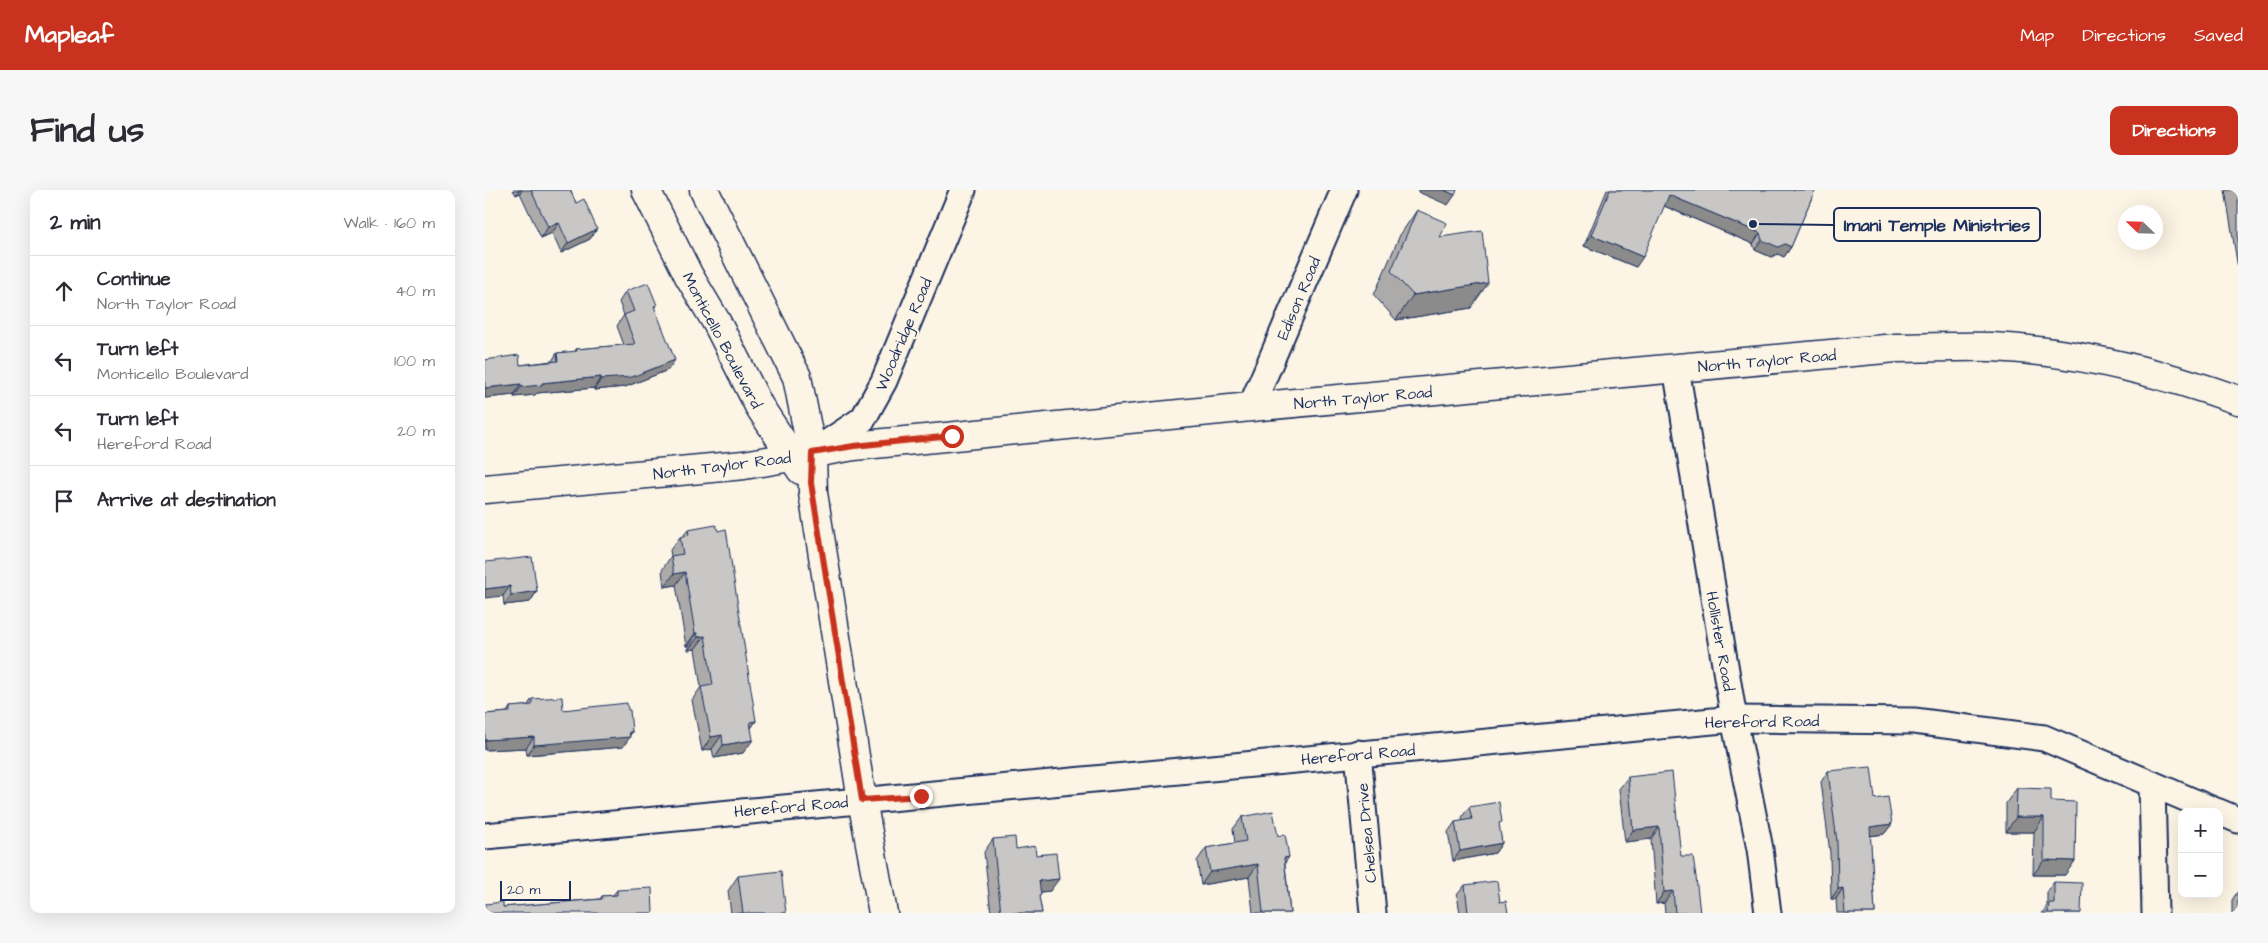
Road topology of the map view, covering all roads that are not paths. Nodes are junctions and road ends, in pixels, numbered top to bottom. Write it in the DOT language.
graph roads {
  1 [pos="646,190"];
  2 [pos="704,190"];
  3 [pos="963,190"];
  4 [pos="1344,190"];
  5 [pos="1675,368"];
  6 [pos="2238,400"];
  7 [pos="1251,406"];
  8 [pos="801,455"];
  9 [pos="485,489"];
  10 [pos="1734,719"];
  11 [pos="1358,754"];
  12 [pos="2152,784"];
  13 [pos="862,800"];
  14 [pos="2209,808"];
  15 [pos="2223,814"];
  16 [pos="2238,820"];
  17 [pos="485,836"];
  18 [pos="883,913"];
  19 [pos="1373,913"];
  20 [pos="1768,913"];
  21 [pos="2155,913"];
  1 -- 8 [label="street, Monticello Boulevard"];
  2 -- 8 [label="street"];
  3 -- 8 [label="street, Woodridge Road"];
  4 -- 7 [label="street, Edison Road"];
  5 -- 6 [label="street, North Taylor Road"];
  5 -- 7 [label="street, North Taylor Road"];
  5 -- 10 [label="street, Hollister Road"];
  7 -- 8 [label="street, North Taylor Road"];
  8 -- 9 [label="street, North Taylor Road"];
  8 -- 13 [label="street"];
  10 -- 11 [label="street, Hereford Road"];
  10 -- 12 [label="street, Hereford Road"];
  10 -- 20 [label="street, Hollister Road"];
  11 -- 13 [label="street, Hereford Road"];
  11 -- 19 [label="street, Chelsea Drive"];
  12 -- 14 [label="street, Hereford Road"];
  12 -- 21 [label="street"];
  13 -- 17 [label="street, Hereford Road"];
  13 -- 18 [label="street"];
  15 -- 16 [label="street, Hereford Road"];
}
